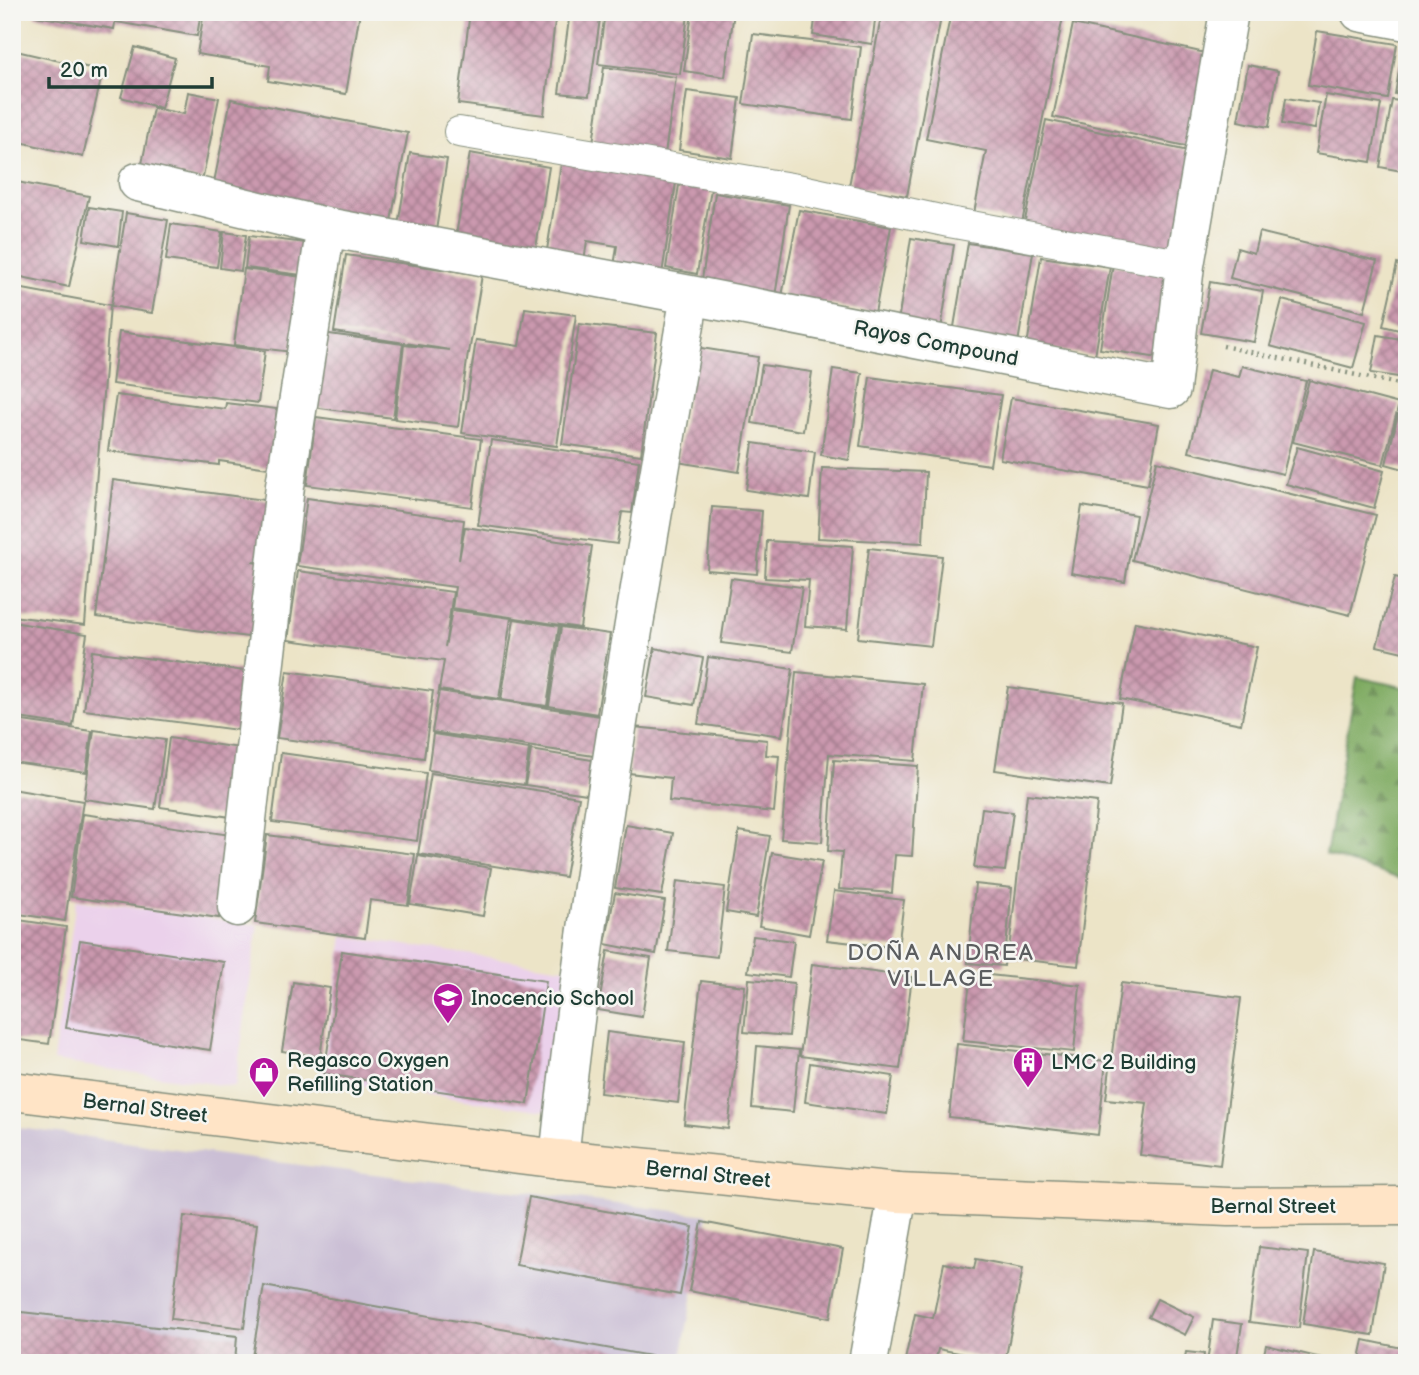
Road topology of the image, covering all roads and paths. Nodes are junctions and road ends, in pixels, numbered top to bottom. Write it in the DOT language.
graph roads {
  1 [pos="1229,12"];
  2 [pos="1360,12"];
  3 [pos="1407,21"];
  4 [pos="459,132"];
  5 [pos="138,182"];
  6 [pos="326,227"];
  7 [pos="1185,265"];
  8 [pos="690,295"];
  9 [pos="1222,346"];
  10 [pos="1407,386"];
  11 [pos="237,907"];
  12 [pos="12,1091"];
  13 [pos="559,1159"];
  14 [pos="898,1193"];
  15 [pos="1407,1206"];
  16 [pos="868,1363"];
  1 -- 7 [label="street, Rayos Compound"];
  2 -- 3 [label="street"];
  4 -- 7 [label="lane"];
  5 -- 6 [label="street, Rayos Compound"];
  6 -- 8 [label="street, Rayos Compound"];
  6 -- 11 [label="street"];
  7 -- 8 [label="street, Rayos Compound"];
  8 -- 13 [label="street"];
  9 -- 10 [label="path"];
  12 -- 13 [label="street, Bernal Street"];
  13 -- 14 [label="street, Bernal Street"];
  14 -- 15 [label="street, Bernal Street"];
  14 -- 16 [label="street"];
}
